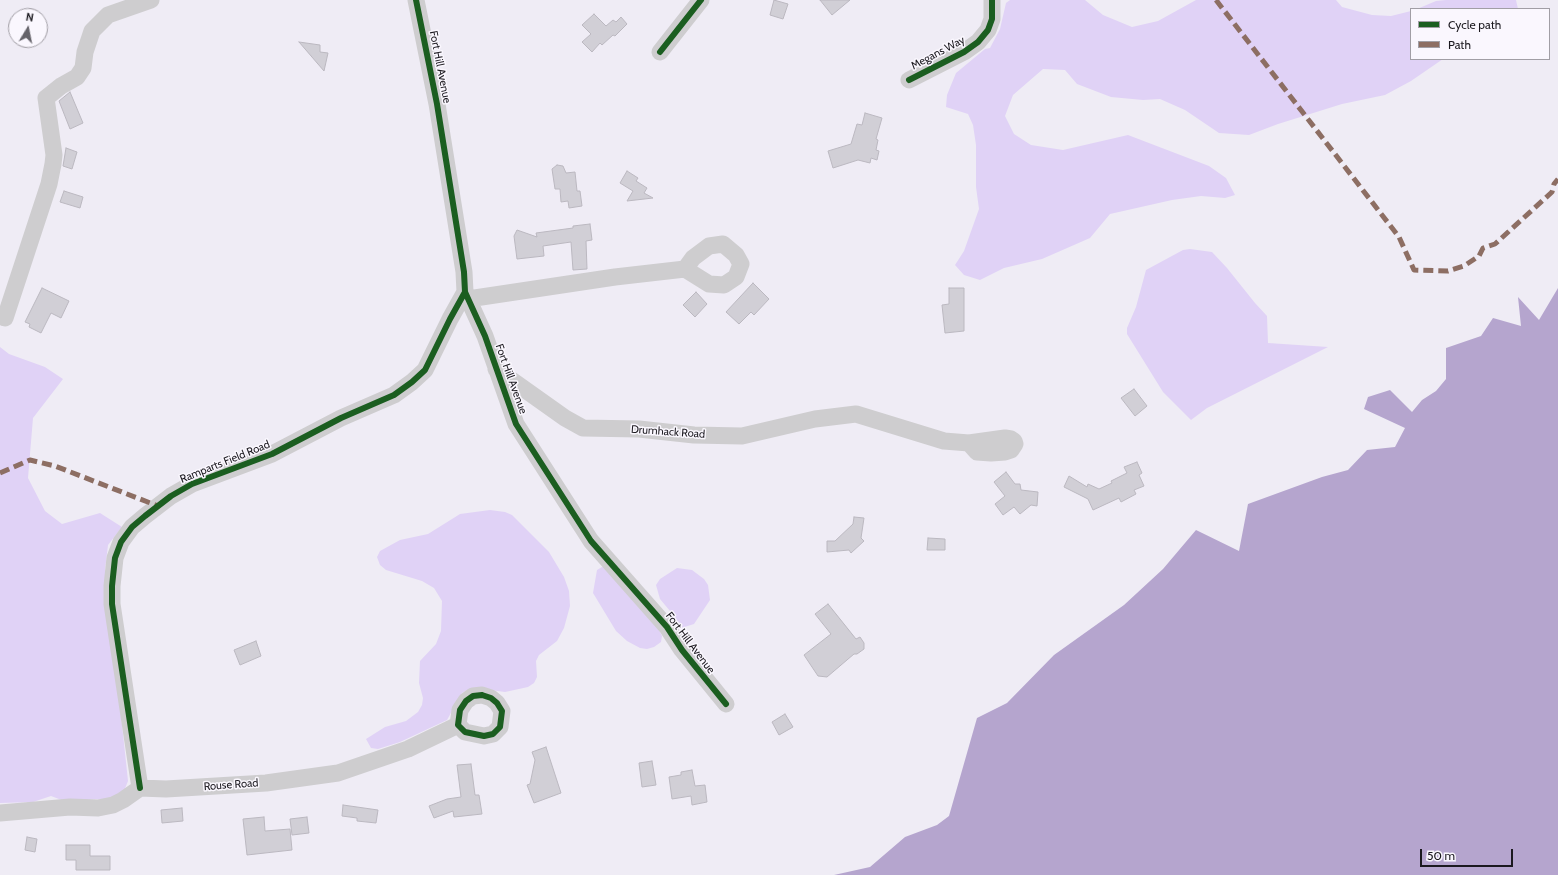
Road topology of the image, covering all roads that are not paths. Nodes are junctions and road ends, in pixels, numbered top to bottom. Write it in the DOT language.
graph roads {
  1 [pos="151,0"];
  2 [pos="416,0"];
  3 [pos="701,0"];
  4 [pos="992,0"];
  5 [pos="660,52"];
  6 [pos="908,80"];
  7 [pos="685,269"];
  8 [pos="467,295"];
  9 [pos="5,318"];
  10 [pos="496,369"];
  11 [pos="969,443"];
  12 [pos="726,704"];
  13 [pos="458,725"];
  14 [pos="140,788"];
  15 [pos="0,813"];
  1 -- 9 [label="street"];
  2 -- 8 [label="street, Fort Hill Avenue"];
  3 -- 5 [label="street"];
  4 -- 6 [label="street, Megans Way"];
  7 -- 8 [label="street"];
  8 -- 10 [label="street, Fort Hill Avenue"];
  8 -- 14 [label="street, Ramparts Field Road"];
  10 -- 11 [label="street, Drumhack Road"];
  10 -- 12 [label="street, Fort Hill Avenue"];
  13 -- 14 [label="street, Rouse Road"];
  14 -- 15 [label="street"];
}
